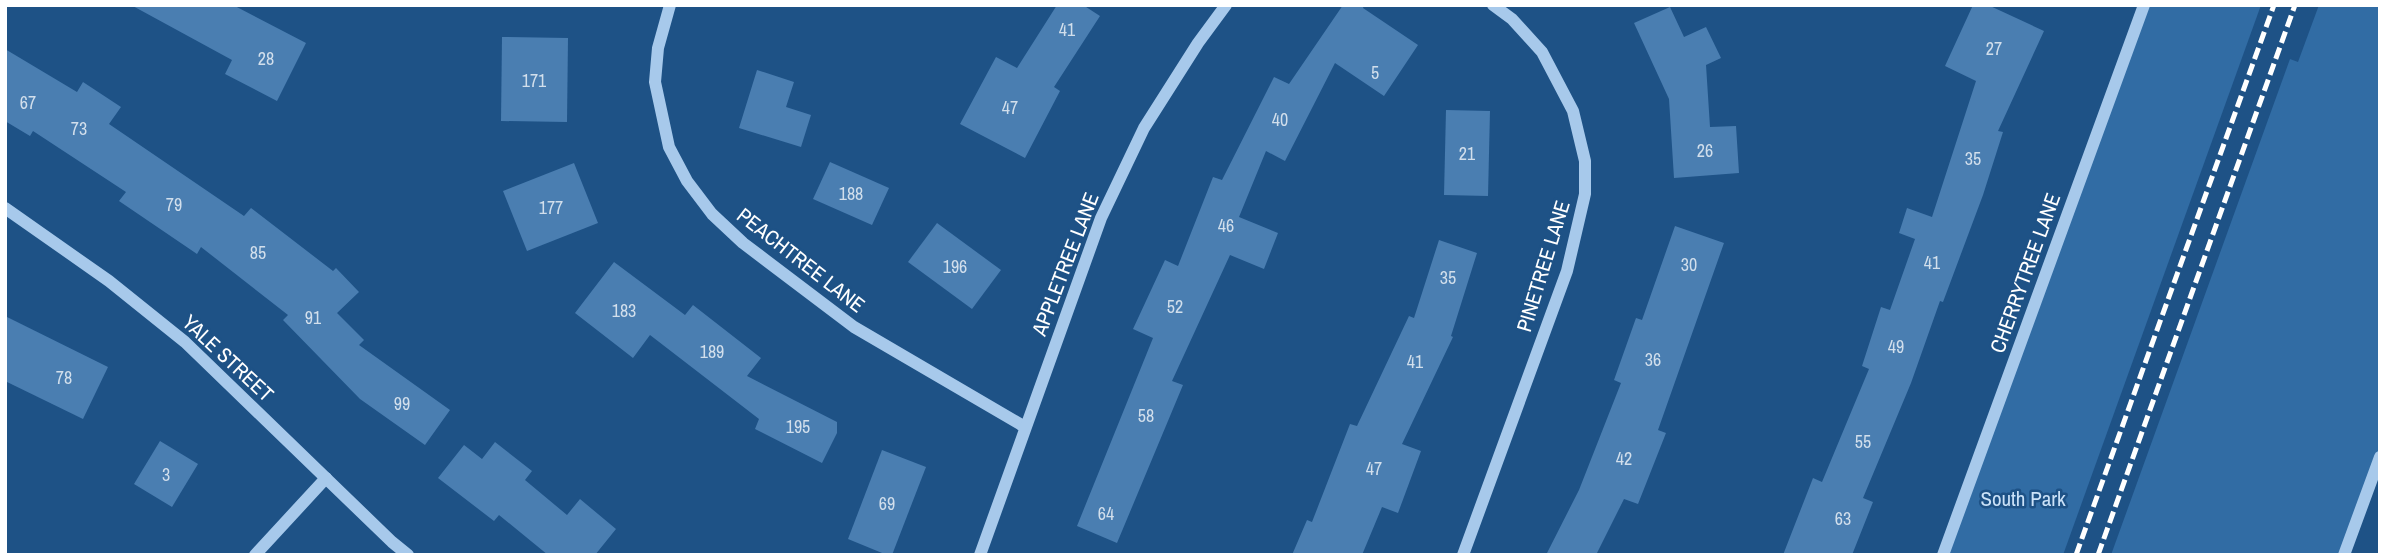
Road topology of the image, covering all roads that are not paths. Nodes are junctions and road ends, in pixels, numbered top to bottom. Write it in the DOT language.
graph roads {
  1 [pos="670,5"];
  2 [pos="1226,5"];
  3 [pos="1493,5"];
  4 [pos="2144,5"];
  5 [pos="5,208"];
  6 [pos="1026,427"];
  7 [pos="2380,457"];
  8 [pos="326,478"];
  9 [pos="255,555"];
  10 [pos="408,555"];
  11 [pos="980,555"];
  12 [pos="1463,555"];
  13 [pos="1943,555"];
  14 [pos="2344,555"];
  1 -- 6 [label="street, PEACHTREE LANE"];
  2 -- 6 [label="street, APPLETREE LANE"];
  3 -- 12 [label="street, PINETREE LANE"];
  4 -- 13 [label="street, CHERRYTREE LANE"];
  5 -- 8 [label="street, YALE STREET"];
  6 -- 11 [label="street, APPLETREE LANE"];
  7 -- 14 [label="street"];
  8 -- 9 [label="street"];
  8 -- 10 [label="street, YALE STREET"];
}
